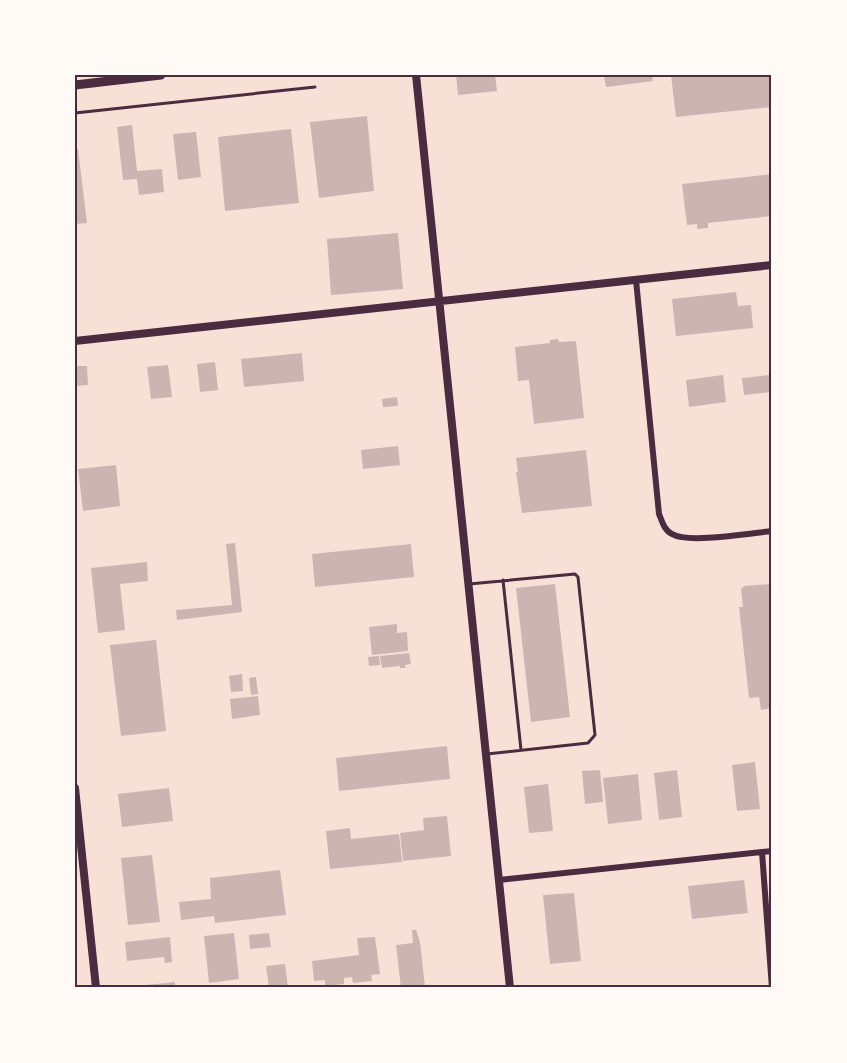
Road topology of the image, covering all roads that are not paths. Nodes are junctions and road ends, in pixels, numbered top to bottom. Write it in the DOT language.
graph roads {
  1 [pos="161,75"];
  2 [pos="416,75"];
  3 [pos="75,85"];
  4 [pos="315,87"];
  5 [pos="75,113"];
  6 [pos="772,265"];
  7 [pos="636,280"];
  8 [pos="441,300"];
  9 [pos="75,341"];
  10 [pos="772,531"];
  11 [pos="503,580"];
  12 [pos="469,584"];
  13 [pos="521,750"];
  14 [pos="486,754"];
  15 [pos="75,788"];
  16 [pos="772,851"];
  17 [pos="762,852"];
  18 [pos="499,880"];
  19 [pos="96,988"];
  20 [pos="510,988"];
  21 [pos="772,988"];
  1 -- 3 [label="main road"];
  2 -- 8 [label="street"];
  4 -- 5 [label="lane"];
  6 -- 7 [label="street"];
  7 -- 8 [label="street"];
  7 -- 10 [label="street"];
  8 -- 9 [label="street"];
  8 -- 12 [label="street"];
  11 -- 12 [label="lane"];
  11 -- 13 [label="lane"];
  11 -- 13 [label="lane"];
  12 -- 14 [label="street"];
  13 -- 14 [label="lane"];
  14 -- 18 [label="street"];
  15 -- 19 [label="street"];
  16 -- 17 [label="street"];
  17 -- 18 [label="street"];
  17 -- 21 [label="street"];
  18 -- 20 [label="street"];
}
